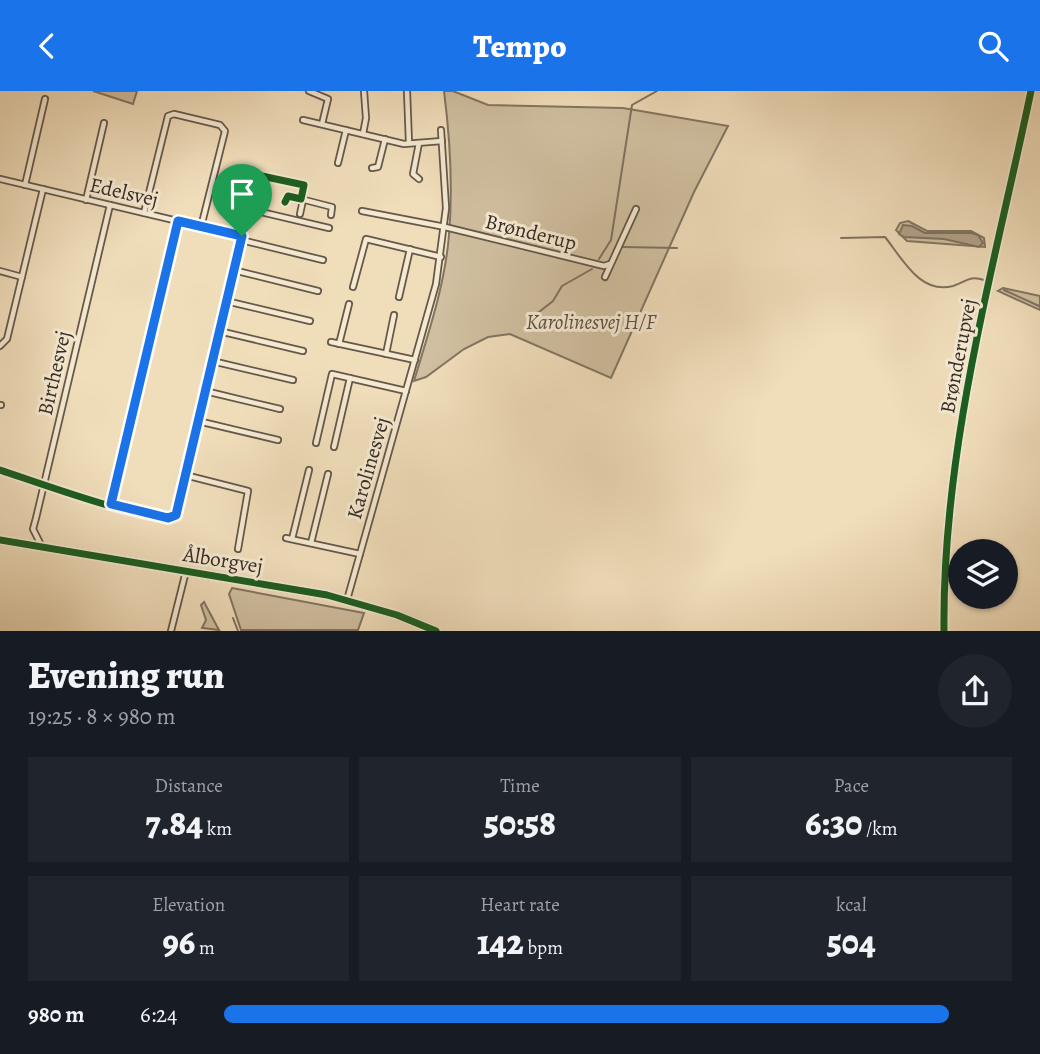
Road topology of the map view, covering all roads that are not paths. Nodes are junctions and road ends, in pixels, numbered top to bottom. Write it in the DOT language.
graph roads {
  1 [pos="309,91"];
  2 [pos="364,91"];
  3 [pos="407,91"];
  4 [pos="1031,91"];
  5 [pos="45,99"];
  6 [pos="303,120"];
  7 [pos="104,124"];
  8 [pos="322,124"];
  9 [pos="346,130"];
  10 [pos="442,130"];
  11 [pos="363,134"];
  12 [pos="385,139"];
  13 [pos="442,141"];
  14 [pos="409,143"];
  15 [pos="419,143"];
  16 [pos="338,163"];
  17 [pos="372,167"];
  18 [pos="0,179"];
  19 [pos="419,179"];
  20 [pos="24,185"];
  21 [pos="43,190"];
  22 [pos="86,199"];
  23 [pos="302,199"];
  24 [pos="285,202"];
  25 [pos="110,205"];
  26 [pos="248,209"];
  27 [pos="636,209"];
  28 [pos="362,211"];
  29 [pos="144,213"];
  30 [pos="300,214"];
  31 [pos="331,215"];
  32 [pos="178,221"];
  33 [pos="201,227"];
  34 [pos="444,227"];
  35 [pos="329,228"];
  36 [pos="241,238"];
  37 [pos="410,249"];
  38 [pos="441,257"];
  39 [pos="323,260"];
  40 [pos="610,264"];
  41 [pos="233,270"];
  42 [pos="0,271"];
  43 [pos="22,277"];
  44 [pos="605,277"];
  45 [pos="353,287"];
  46 [pos="318,291"];
  47 [pos="399,297"];
  48 [pos="226,301"];
  49 [pos="349,304"];
  50 [pos="394,315"];
  51 [pos="310,321"];
  52 [pos="219,331"];
  53 [pos="331,342"];
  54 [pos="339,344"];
  55 [pos="0,346"];
  56 [pos="303,351"];
  57 [pos="386,354"];
  58 [pos="415,360"];
  59 [pos="212,361"];
  60 [pos="350,378"];
  61 [pos="293,380"];
  62 [pos="205,391"];
  63 [pos="406,391"];
  64 [pos="281,409"];
  65 [pos="198,421"];
  66 [pos="278,440"];
  67 [pos="316,443"];
  68 [pos="334,447"];
  69 [pos="0,470"];
  70 [pos="309,470"];
  71 [pos="185,474"];
  72 [pos="328,474"];
  73 [pos="44,484"];
  74 [pos="111,504"];
  75 [pos="286,538"];
  76 [pos="292,539"];
  77 [pos="0,540"];
  78 [pos="311,543"];
  79 [pos="42,547"];
  80 [pos="238,549"];
  81 [pos="360,554"];
  82 [pos="186,571"];
  83 [pos="347,600"];
  84 [pos="171,631"];
  85 [pos="436,631"];
  86 [pos="944,631"];
  1 -- 8 [label="street"];
  2 -- 11 [label="street"];
  3 -- 14 [label="street"];
  4 -- 86 [label="street, Brønderupvej"];
  5 -- 20 [label="street"];
  6 -- 8 [label="street"];
  7 -- 22 [label="street"];
  8 -- 9 [label="street"];
  9 -- 11 [label="street"];
  9 -- 16 [label="street"];
  10 -- 13 [label="street, Karolinesvej"];
  11 -- 12 [label="street"];
  12 -- 14 [label="street"];
  12 -- 17 [label="street"];
  13 -- 15 [label="street"];
  13 -- 34 [label="street, Karolinesvej"];
  14 -- 15 [label="street"];
  15 -- 19 [label="street"];
  18 -- 20 [label="street, Edelsvej"];
  20 -- 21 [label="street, Edelsvej"];
  21 -- 22 [label="street, Edelsvej"];
  21 -- 43 [label="street"];
  22 -- 25 [label="street, Edelsvej"];
  23 -- 24 [label="street"];
  23 -- 26 [label="street"];
  23 -- 30 [label="street"];
  23 -- 31 [label="street"];
  25 -- 29 [label="street, Edelsvej"];
  25 -- 73 [label="street, Birthesvej"];
  26 -- 35 [label="street"];
  26 -- 36 [label="street"];
  27 -- 40 [label="street"];
  28 -- 34 [label="street"];
  29 -- 32 [label="street, Edelsvej"];
  29 -- 33 [label="street"];
  32 -- 33 [label="street, Edelsvej"];
  32 -- 74 [label="street"];
  33 -- 36 [label="street, Edelsvej"];
  34 -- 38 [label="street, Karolinesvej"];
  34 -- 40 [label="street, Brønderup"];
  36 -- 39 [label="street, Edelsvej"];
  36 -- 41 [label="street"];
  37 -- 38 [label="street"];
  37 -- 45 [label="street"];
  37 -- 47 [label="street"];
  38 -- 58 [label="street, Karolinesvej"];
  40 -- 44 [label="street"];
  41 -- 46 [label="street"];
  41 -- 48 [label="street"];
  42 -- 43 [label="street"];
  43 -- 55 [label="street"];
  48 -- 51 [label="street"];
  48 -- 52 [label="street"];
  49 -- 54 [label="street"];
  50 -- 57 [label="street"];
  52 -- 56 [label="street"];
  52 -- 59 [label="street"];
  53 -- 54 [label="street"];
  54 -- 57 [label="street"];
  57 -- 58 [label="street"];
  58 -- 63 [label="street, Karolinesvej"];
  59 -- 61 [label="street"];
  59 -- 62 [label="street"];
  60 -- 63 [label="street, Karolinesvej"];
  60 -- 67 [label="street"];
  60 -- 68 [label="street, Karolinesvej"];
  62 -- 64 [label="street"];
  62 -- 65 [label="street"];
  63 -- 81 [label="street, Karolinesvej"];
  65 -- 66 [label="street"];
  65 -- 71 [label="street"];
  69 -- 73 [label="street"];
  70 -- 76 [label="street"];
  71 -- 74 [label="street"];
  71 -- 80 [label="street"];
  72 -- 78 [label="street, Karolinesvej"];
  73 -- 74 [label="street"];
  73 -- 79 [label="street, Birthesvej"];
  75 -- 76 [label="street"];
  76 -- 78 [label="street"];
  77 -- 79 [label="street, Ålborgvej"];
  78 -- 81 [label="street"];
  79 -- 82 [label="street, Ålborgvej"];
  81 -- 83 [label="street, Karolinesvej"];
  82 -- 83 [label="street, Ålborgvej"];
  82 -- 84 [label="street, Ålborgvej"];
  83 -- 85 [label="street, Ålborgvej"];
}
